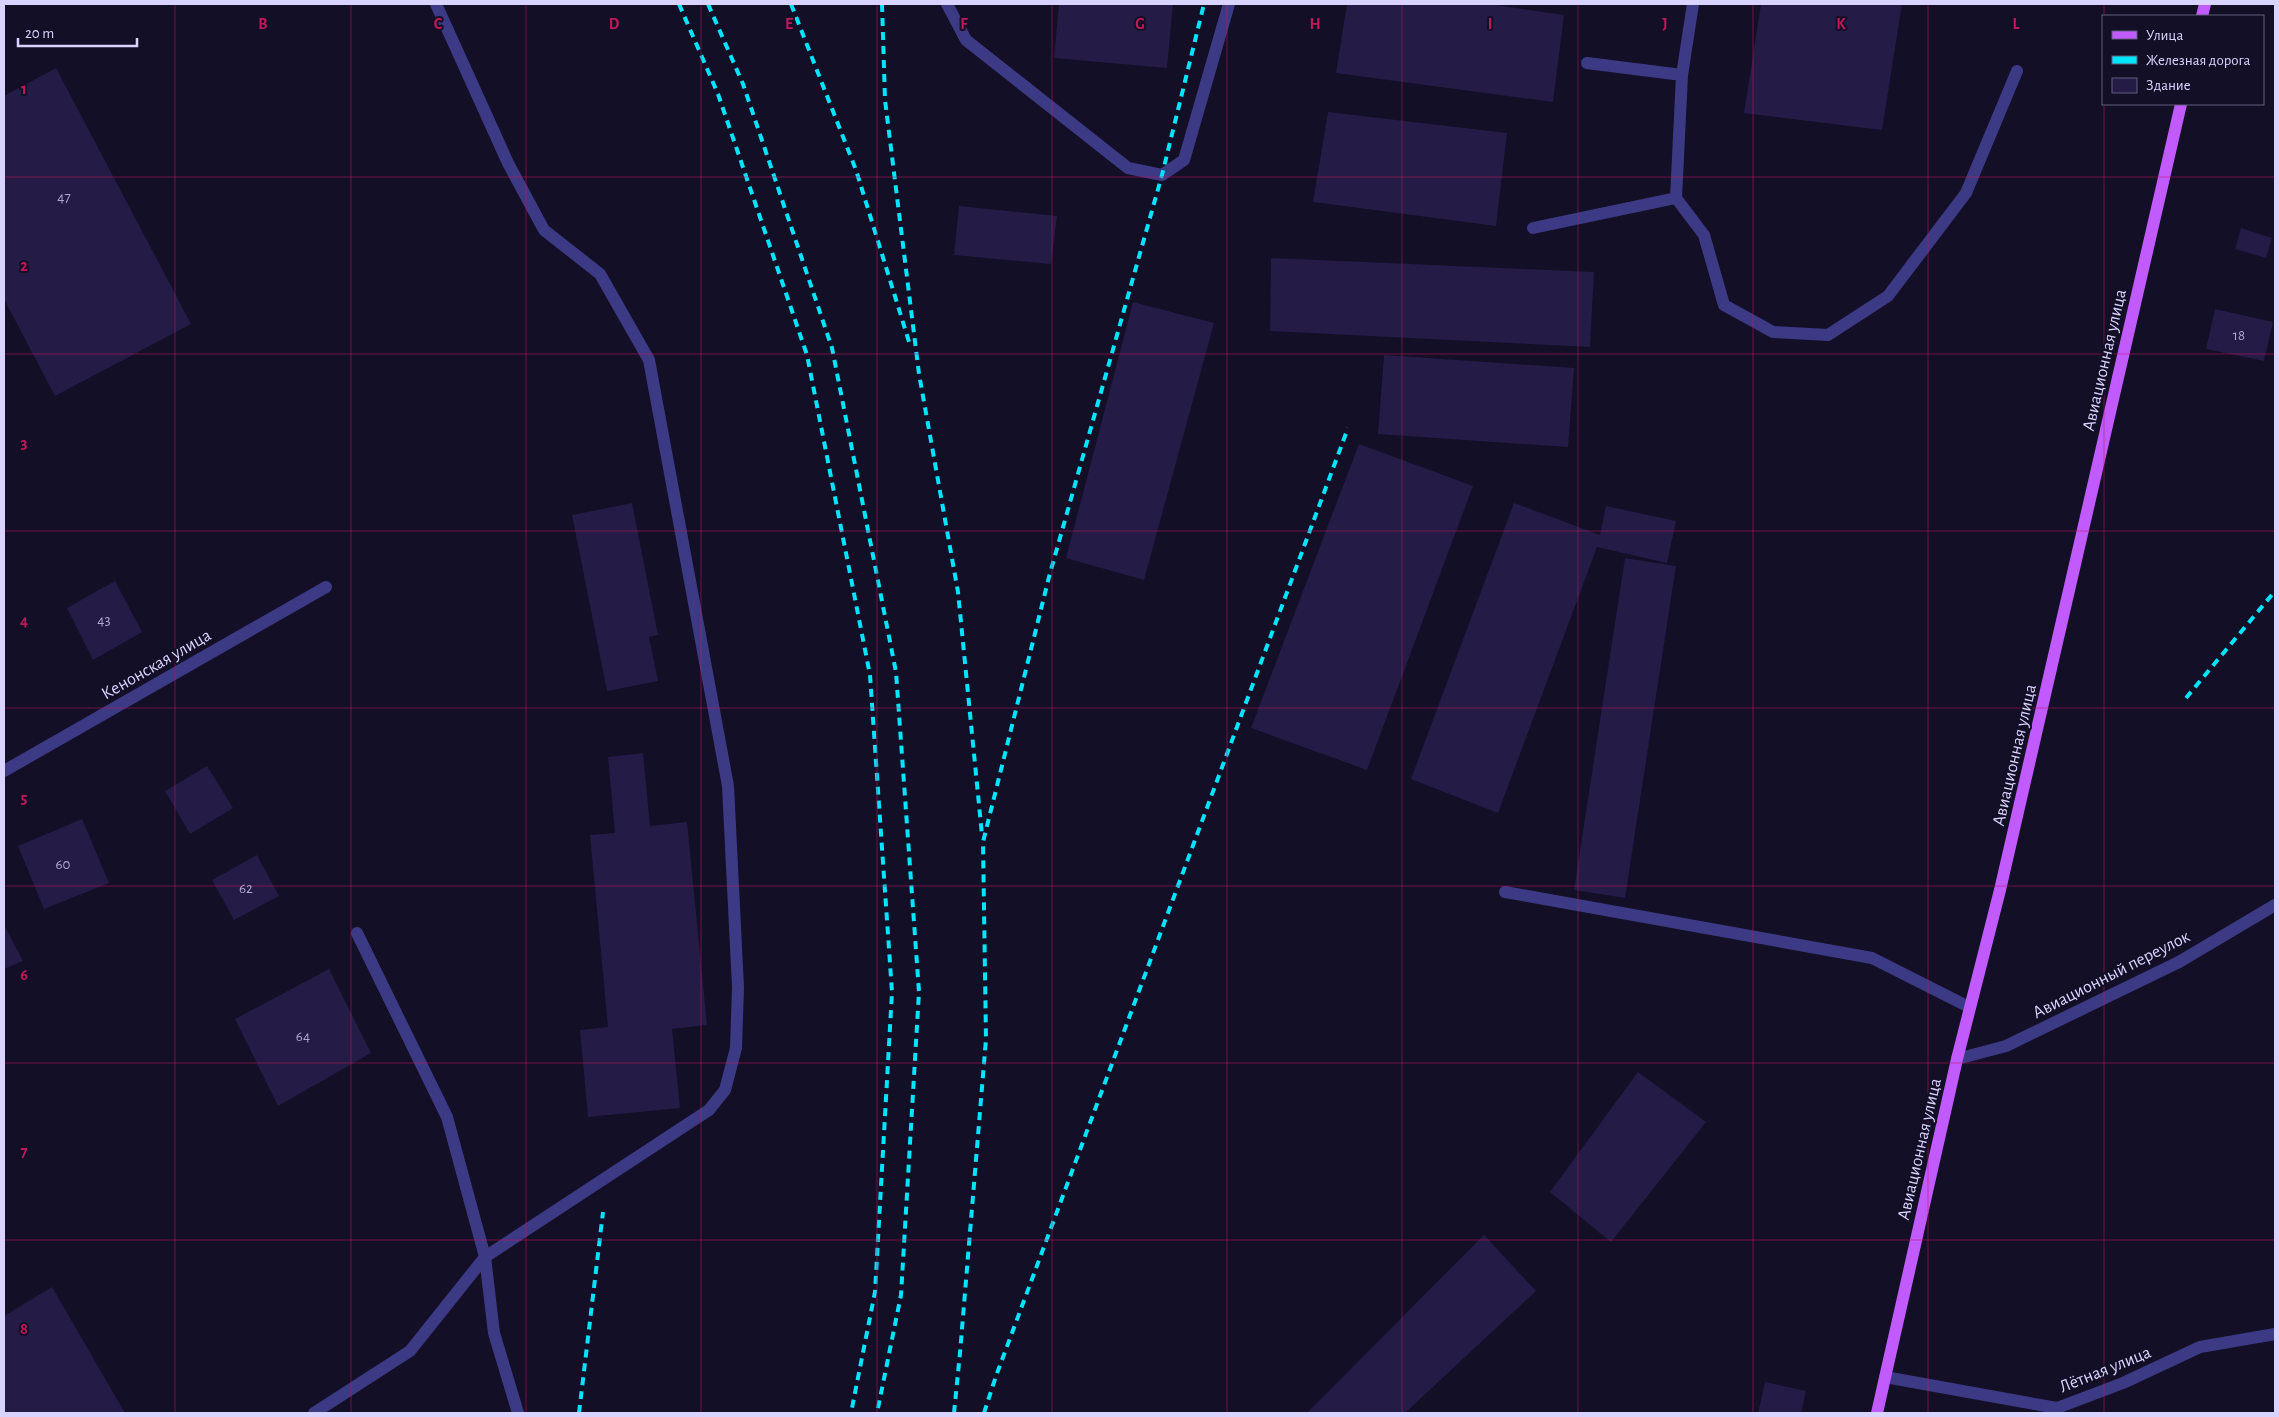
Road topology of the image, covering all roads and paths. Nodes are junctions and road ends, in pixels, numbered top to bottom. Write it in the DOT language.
graph roads {
  1 [pos="436,4"];
  2 [pos="947,4"];
  3 [pos="1229,4"];
  4 [pos="1694,4"];
  5 [pos="1587,63"];
  6 [pos="2017,71"];
  7 [pos="1682,74"];
  8 [pos="2181,105"];
  9 [pos="1676,198"];
  10 [pos="1533,228"];
  11 [pos="326,588"];
  12 [pos="4,771"];
  13 [pos="1505,892"];
  14 [pos="2275,905"];
  15 [pos="357,933"];
  16 [pos="1969,1007"];
  17 [pos="1957,1059"];
  18 [pos="485,1257"];
  19 [pos="2275,1334"];
  20 [pos="1885,1377"];
  21 [pos="314,1413"];
  22 [pos="518,1413"];
  23 [pos="1877,1413"];
  1 -- 18 [label="street"];
  2 -- 3 [label="street"];
  4 -- 7 [label="street"];
  5 -- 7 [label="street"];
  6 -- 9 [label="street"];
  7 -- 9 [label="street"];
  8 -- 16 [label="main road, Авиационная улица"];
  9 -- 10 [label="street"];
  11 -- 12 [label="street, Кенонская улица"];
  13 -- 16 [label="street"];
  14 -- 17 [label="street, Авиационный переулок"];
  15 -- 18 [label="street"];
  16 -- 17 [label="main road, Авиационная улица"];
  17 -- 20 [label="main road, Авиационная улица"];
  18 -- 21 [label="street"];
  18 -- 22 [label="street"];
  19 -- 20 [label="street, Лётная улица"];
  20 -- 23 [label="main road, Авиационная улица"];
}
